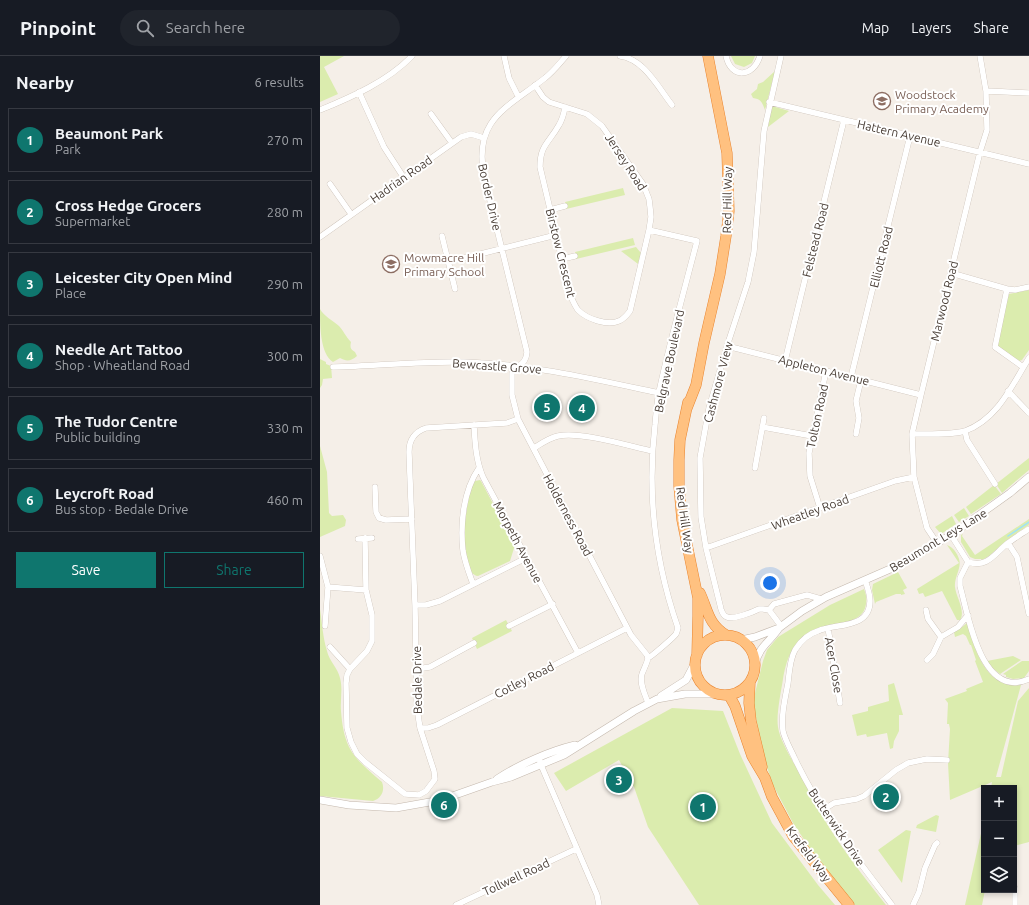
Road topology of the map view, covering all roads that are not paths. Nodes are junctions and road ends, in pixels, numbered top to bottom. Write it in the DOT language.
graph roads {
  1 [pos="412,56"];
  2 [pos="504,56"];
  3 [pos="566,56"];
  4 [pos="620,56"];
  5 [pos="708,56"];
  6 [pos="726,56"];
  7 [pos="760,56"];
  8 [pos="781,56"];
  9 [pos="980,56"];
  10 [pos="535,85"];
  11 [pos="986,91"];
  12 [pos="359,92"];
  13 [pos="1029,93"];
  14 [pos="518,96"];
  15 [pos="770,102"];
  16 [pos="672,105"];
  17 [pos="565,107"];
  18 [pos="320,110"];
  19 [pos="431,114"];
  20 [pos="844,120"];
  21 [pos="910,136"];
  22 [pos="484,138"];
  23 [pos="452,143"];
  24 [pos="980,152"];
  25 [pos="1029,164"];
  26 [pos="404,178"];
  27 [pos="330,184"];
  28 [pos="565,206"];
  29 [pos="550,210"];
  30 [pos="351,214"];
  31 [pos="650,230"];
  32 [pos="556,235"];
  33 [pos="442,236"];
  34 [pos="320,237"];
  35 [pos="502,248"];
  36 [pos="575,256"];
  37 [pos="562,259"];
  38 [pos="448,262"];
  39 [pos="951,273"];
  40 [pos="1029,287"];
  41 [pos="455,289"];
  42 [pos="1007,289"];
  43 [pos="727,346"];
  44 [pos="1029,358"];
  45 [pos="785,360"];
  46 [pos="333,367"];
  47 [pos="519,367"];
  48 [pos="1023,367"];
  49 [pos="826,371"];
  50 [pos="851,377"];
  51 [pos="861,380"];
  52 [pos="1008,392"];
  53 [pos="659,393"];
  54 [pos="921,395"];
  55 [pos="1029,413"];
  56 [pos="764,418"];
  57 [pos="518,419"];
  58 [pos="474,425"];
  59 [pos="762,427"];
  60 [pos="965,431"];
  61 [pos="856,434"];
  62 [pos="912,434"];
  63 [pos="812,436"];
  64 [pos="534,448"];
  65 [pos="652,451"];
  66 [pos="479,468"];
  67 [pos="755,468"];
  68 [pos="914,477"];
  69 [pos="1029,477"];
  70 [pos="994,484"];
  71 [pos="375,487"];
  72 [pos="820,508"];
  73 [pos="412,519"];
  74 [pos="1029,529"];
  75 [pos="951,535"];
  76 [pos="358,538"];
  77 [pos="365,538"];
  78 [pos="372,538"];
  79 [pos="936,543"];
  80 [pos="1008,543"];
  81 [pos="706,548"];
  82 [pos="320,556"];
  83 [pos="526,558"];
  84 [pos="968,562"];
  85 [pos="865,580"];
  86 [pos="696,583"];
  87 [pos="473,584"];
  88 [pos="328,587"];
  89 [pos="366,590"];
  90 [pos="821,599"];
  91 [pos="553,604"];
  92 [pos="415,605"];
  93 [pos="769,610"];
  94 [pos="926,610"];
  95 [pos="1029,614"];
  96 [pos="968,615"];
  97 [pos="325,626"];
  98 [pos="509,626"];
  99 [pos="780,627"];
  100 [pos="627,628"];
  101 [pos="828,628"];
  102 [pos="726,635"];
  103 [pos="941,637"];
  104 [pos="741,640"];
  105 [pos="474,643"];
  106 [pos="330,648"];
  107 [pos="578,653"];
  108 [pos="648,658"];
  109 [pos="696,659"];
  110 [pos="927,660"];
  111 [pos="755,664"];
  112 [pos="350,669"];
  113 [pos="417,669"];
  114 [pos="1029,679"];
  115 [pos="750,682"];
  116 [pos="718,694"];
  117 [pos="729,695"];
  118 [pos="657,699"];
  119 [pos="648,702"];
  120 [pos="840,703"];
  121 [pos="420,728"];
  122 [pos="947,760"];
  123 [pos="540,762"];
  124 [pos="765,778"];
  125 [pos="320,800"];
  126 [pos="823,810"];
  127 [pos="938,843"];
  128 [pos="576,849"];
  129 [pos="1015,893"];
  130 [pos="456,905"];
  131 [pos="599,905"];
  132 [pos="849,905"];
  133 [pos="892,905"];
  134 [pos="913,905"];
  135 [pos="1015,905"];
  1 -- 12 [label="street"];
  2 -- 14 [label="street"];
  3 -- 10 [label="street, Border Drive"];
  4 -- 16 [label="street"];
  5 -- 86 [label="highway, Red Hill Way"];
  6 -- 7 [label="street"];
  8 -- 15 [label="street, Cashmore View"];
  9 -- 11 [label="street, Marwood Road"];
  10 -- 14 [label="street, Border Drive"];
  10 -- 17 [label="street, Jersey Road"];
  11 -- 13 [label="street"];
  11 -- 24 [label="street, Marwood Road"];
  12 -- 18 [label="street"];
  12 -- 26 [label="street"];
  14 -- 22 [label="street, Border Drive"];
  15 -- 20 [label="street, Hattern Avenue"];
  15 -- 43 [label="street, Cashmore View"];
  17 -- 29 [label="street, Birstow Crescent"];
  17 -- 31 [label="street, Jersey Road"];
  19 -- 23 [label="street"];
  20 -- 21 [label="street, Hattern Avenue"];
  20 -- 45 [label="street, Felstead Road"];
  21 -- 24 [label="street, Hattern Avenue"];
  21 -- 50 [label="street, Elliott Road"];
  22 -- 23 [label="street, Hadrian Road"];
  22 -- 35 [label="street, Border Drive"];
  23 -- 26 [label="street, Hadrian Road"];
  24 -- 25 [label="street, Hattern Avenue"];
  24 -- 39 [label="street, Marwood Road"];
  26 -- 30 [label="street, Hadrian Road"];
  27 -- 30 [label="street"];
  28 -- 29 [label="street"];
  29 -- 32 [label="street, Birstow Crescent"];
  30 -- 34 [label="street, Hadrian Road"];
  31 -- 37 [label="street, Birstow Crescent"];
  31 -- 53 [label="street, Belgrave Boulevard"];
  32 -- 35 [label="street"];
  32 -- 37 [label="street, Birstow Crescent"];
  33 -- 38 [label="street"];
  35 -- 38 [label="street"];
  35 -- 47 [label="street, Border Drive"];
  36 -- 37 [label="street"];
  38 -- 41 [label="street"];
  39 -- 42 [label="street"];
  39 -- 54 [label="street, Marwood Road"];
  40 -- 42 [label="street"];
  42 -- 48 [label="street"];
  43 -- 45 [label="street, Appleton Avenue"];
  43 -- 81 [label="street, Cashmore View"];
  44 -- 48 [label="street"];
  45 -- 49 [label="street, Appleton Avenue"];
  46 -- 47 [label="street, Bewcastle Grove"];
  47 -- 53 [label="street, Bewcastle Grove"];
  47 -- 57 [label="street, Holderness Road"];
  48 -- 52 [label="street"];
  49 -- 50 [label="street, Appleton Avenue"];
  49 -- 63 [label="street, Tolton Road"];
  50 -- 51 [label="street, Appleton Avenue"];
  51 -- 54 [label="street, Appleton Avenue"];
  51 -- 61 [label="street"];
  52 -- 55 [label="street"];
  52 -- 60 [label="street"];
  53 -- 65 [label="street, Belgrave Boulevard"];
  54 -- 62 [label="street, Marwood Road"];
  56 -- 59 [label="street"];
  57 -- 58 [label="street, Bedale Drive"];
  57 -- 64 [label="street, Holderness Road"];
  58 -- 66 [label="street, Morpeth Avenue"];
  58 -- 73 [label="street, Bedale Drive"];
  59 -- 63 [label="street"];
  59 -- 67 [label="street"];
  60 -- 62 [label="street"];
  60 -- 70 [label="street"];
  62 -- 68 [label="street, Marwood Road"];
  63 -- 72 [label="street, Tolton Road"];
  64 -- 65 [label="street"];
  64 -- 100 [label="street, Holderness Road"];
  65 -- 108 [label="street, Belgrave Boulevard"];
  66 -- 83 [label="street, Morpeth Avenue"];
  66 -- 87 [label="street"];
  68 -- 72 [label="street, Wheatley Road"];
  68 -- 79 [label="street, Marwood Road"];
  69 -- 75 [label="street, Beaumont Leys Lane"];
  71 -- 73 [label="street"];
  72 -- 81 [label="street, Wheatley Road"];
  73 -- 92 [label="street, Bedale Drive"];
  74 -- 80 [label="street"];
  75 -- 79 [label="street, Beaumont Leys Lane"];
  75 -- 84 [label="street"];
  76 -- 77 [label="street"];
  77 -- 78 [label="street"];
  77 -- 89 [label="street"];
  79 -- 85 [label="street, Beaumont Leys Lane"];
  80 -- 84 [label="street"];
  80 -- 95 [label="street"];
  81 -- 93 [label="street, Cashmore View"];
  82 -- 88 [label="street"];
  83 -- 87 [label="street"];
  83 -- 91 [label="street, Morpeth Avenue"];
  84 -- 96 [label="street"];
  85 -- 90 [label="street, Beaumont Leys Lane"];
  85 -- 101 [label="street, Butterwick Drive"];
  86 -- 102 [label="highway, Red Hill Way"];
  86 -- 109 [label="highway, Red Hill Way"];
  87 -- 92 [label="street"];
  88 -- 89 [label="street"];
  88 -- 97 [label="street"];
  89 -- 112 [label="street"];
  90 -- 93 [label="street, Cashmore View"];
  90 -- 99 [label="street, Beaumont Leys Lane"];
  91 -- 98 [label="street"];
  91 -- 107 [label="street, Morpeth Avenue"];
  92 -- 113 [label="street, Bedale Drive"];
  93 -- 99 [label="street"];
  94 -- 103 [label="street"];
  96 -- 103 [label="street"];
  96 -- 114 [label="street"];
  99 -- 104 [label="street, Beaumont Leys Lane"];
  99 -- 111 [label="street, Beaumont Leys Lane"];
  100 -- 107 [label="street, Cotley Road"];
  100 -- 108 [label="street, Holderness Road"];
  101 -- 120 [label="street, Acer Close"];
  101 -- 126 [label="street, Butterwick Drive"];
  102 -- 104 [label="highway"];
  102 -- 109 [label="highway"];
  103 -- 110 [label="street"];
  104 -- 111 [label="highway"];
  105 -- 113 [label="street"];
  106 -- 112 [label="street"];
  107 -- 121 [label="street, Cotley Road"];
  108 -- 119 [label="street"];
  109 -- 116 [label="highway"];
  109 -- 118 [label="street"];
  111 -- 115 [label="highway"];
  112 -- 121 [label="street, Bedale Drive"];
  113 -- 121 [label="street, Bedale Drive"];
  115 -- 117 [label="highway"];
  115 -- 124 [label="highway, Krefeld Way"];
  116 -- 117 [label="highway"];
  116 -- 118 [label="street"];
  117 -- 124 [label="highway, Krefeld Way"];
  118 -- 119 [label="street"];
  119 -- 123 [label="street"];
  122 -- 126 [label="street"];
  123 -- 125 [label="street"];
  123 -- 128 [label="street"];
  124 -- 132 [label="highway, Krefeld Way"];
  126 -- 133 [label="street, Butterwick Drive"];
  127 -- 134 [label="street"];
  128 -- 130 [label="street, Tollwell Road"];
  128 -- 131 [label="street"];
  129 -- 135 [label="street"];
}
